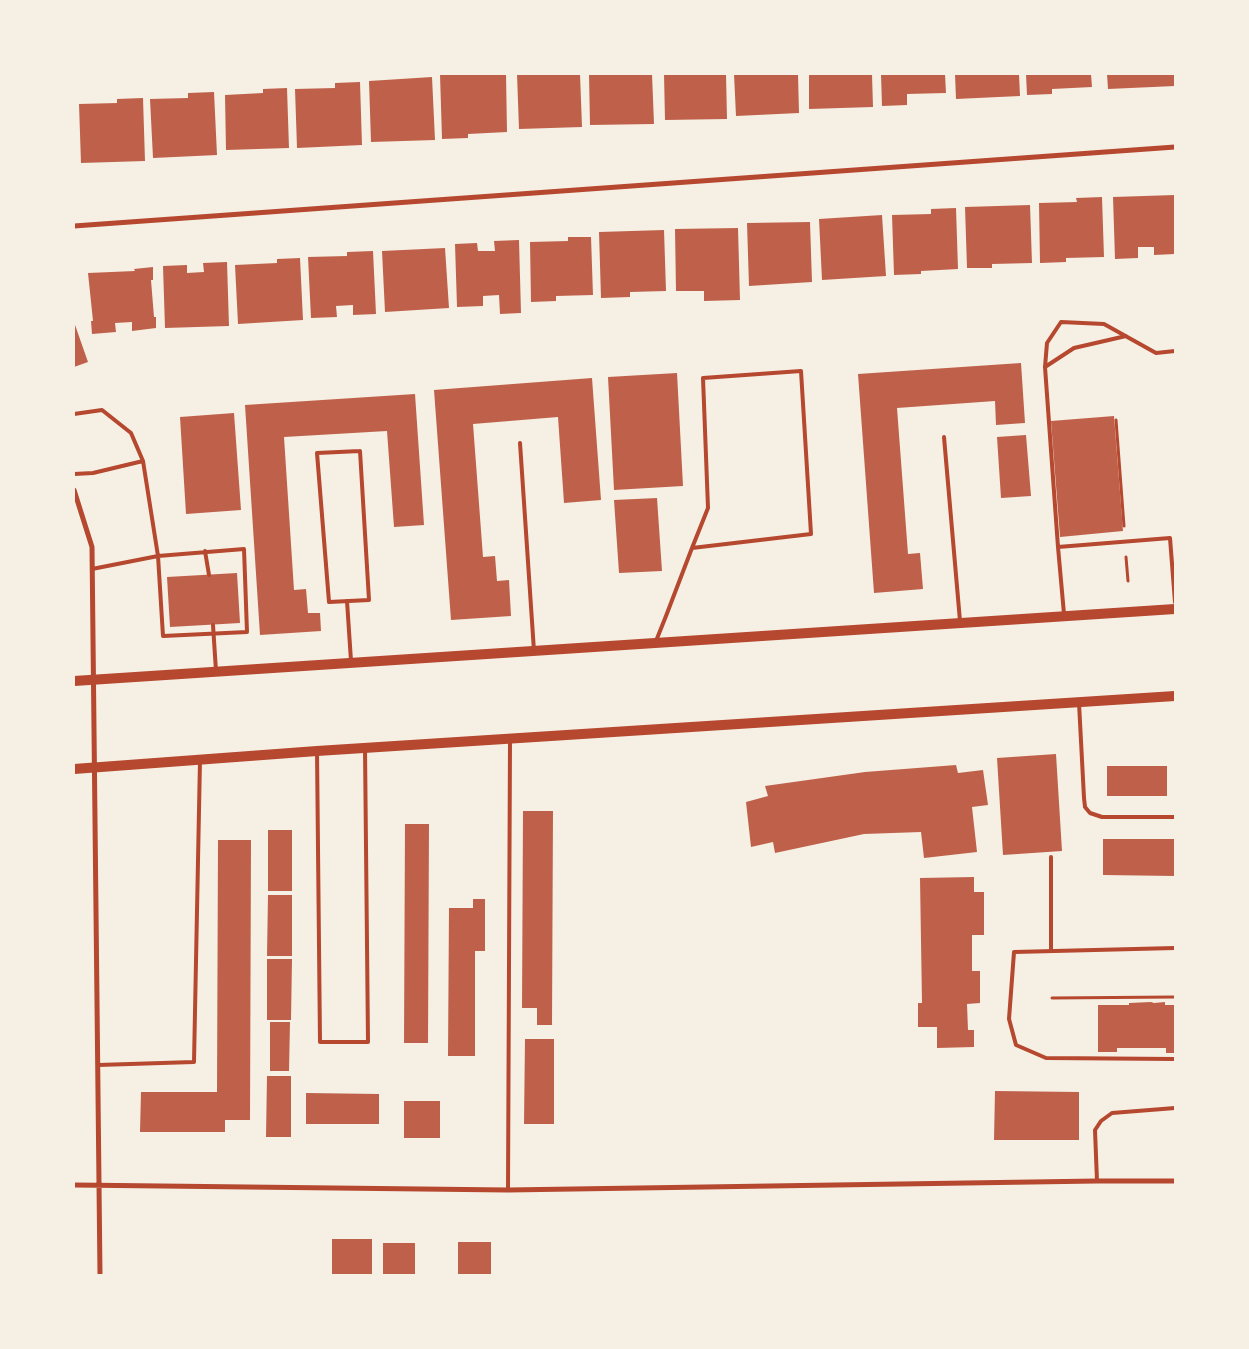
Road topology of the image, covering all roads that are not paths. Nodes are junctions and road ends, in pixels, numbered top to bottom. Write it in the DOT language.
graph roads {
  1 [pos="1175,147"];
  2 [pos="74,226"];
  3 [pos="1126,336"];
  4 [pos="1175,352"];
  5 [pos="1045,367"];
  6 [pos="74,414"];
  7 [pos="944,437"];
  8 [pos="520,443"];
  9 [pos="143,461"];
  10 [pos="74,474"];
  11 [pos="74,490"];
  12 [pos="1058,547"];
  13 [pos="692,548"];
  14 [pos="205,551"];
  15 [pos="158,556"];
  16 [pos="92,569"];
  17 [pos="208,575"];
  18 [pos="347,601"];
  19 [pos="1175,602"];
  20 [pos="1175,609"];
  21 [pos="1064,616"];
  22 [pos="960,623"];
  23 [pos="213,625"];
  24 [pos="213,633"];
  25 [pos="656,643"];
  26 [pos="534,651"];
  27 [pos="352,663"];
  28 [pos="216,671"];
  29 [pos="94,679"];
  30 [pos="74,681"];
  31 [pos="1175,696"];
  32 [pos="1079,702"];
  33 [pos="510,739"];
  34 [pos="365,748"];
  35 [pos="318,751"];
  36 [pos="200,760"];
  37 [pos="95,767"];
  38 [pos="74,769"];
  39 [pos="1175,817"];
  40 [pos="1051,857"];
  41 [pos="1175,948"];
  42 [pos="1050,951"];
  43 [pos="1175,1059"];
  44 [pos="98,1065"];
  45 [pos="1175,1108"];
  46 [pos="1097,1181"];
  47 [pos="1175,1181"];
  48 [pos="74,1186"];
  49 [pos="99,1186"];
  50 [pos="508,1190"];
  51 [pos="100,1275"];
  1 -- 2 [label="street"];
  3 -- 4 [label="lane"];
  3 -- 5 [label="lane"];
  3 -- 5 [label="lane"];
  5 -- 12 [label="lane"];
  6 -- 9 [label="lane"];
  7 -- 22 [label="lane"];
  8 -- 26 [label="lane"];
  9 -- 10 [label="lane"];
  9 -- 15 [label="lane"];
  11 -- 16 [label="street"];
  12 -- 19 [label="lane"];
  12 -- 21 [label="lane"];
  13 -- 13 [label="lane"];
  13 -- 25 [label="lane"];
  14 -- 15 [label="lane"];
  14 -- 17 [label="lane"];
  14 -- 24 [label="lane"];
  15 -- 16 [label="lane"];
  15 -- 24 [label="lane"];
  16 -- 29 [label="street"];
  18 -- 18 [label="lane"];
  18 -- 27 [label="lane"];
  20 -- 21 [label="main road"];
  21 -- 22 [label="main road"];
  22 -- 25 [label="main road"];
  23 -- 24 [label="lane"];
  24 -- 28 [label="lane"];
  25 -- 26 [label="main road"];
  26 -- 27 [label="main road"];
  27 -- 28 [label="main road"];
  28 -- 29 [label="main road"];
  29 -- 30 [label="main road"];
  29 -- 37 [label="street"];
  31 -- 32 [label="main road"];
  32 -- 33 [label="main road"];
  32 -- 39 [label="lane"];
  33 -- 34 [label="main road"];
  33 -- 50 [label="lane"];
  34 -- 35 [label="main road"];
  34 -- 35 [label="lane"];
  35 -- 36 [label="main road"];
  36 -- 37 [label="main road"];
  36 -- 44 [label="lane"];
  37 -- 38 [label="main road"];
  37 -- 44 [label="street"];
  40 -- 42 [label="lane"];
  41 -- 42 [label="lane"];
  42 -- 43 [label="lane"];
  44 -- 49 [label="street"];
  45 -- 46 [label="lane"];
  46 -- 47 [label="street"];
  46 -- 50 [label="street"];
  48 -- 49 [label="street"];
  49 -- 50 [label="street"];
  49 -- 51 [label="street"];
}
